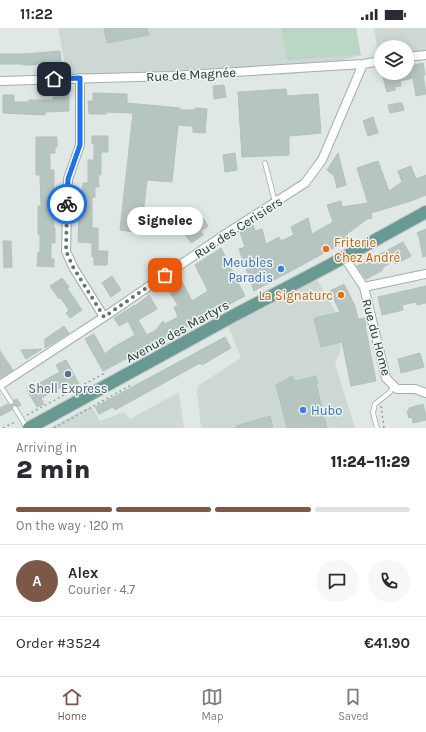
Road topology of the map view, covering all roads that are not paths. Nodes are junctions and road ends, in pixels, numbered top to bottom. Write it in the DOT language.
graph roads {
  1 [pos="426,55"];
  2 [pos="414,57"];
  3 [pos="374,63"];
  4 [pos="363,64"];
  5 [pos="80,78"];
  6 [pos="0,81"];
  7 [pos="265,163"];
  8 [pos="275,202"];
  9 [pos="426,212"];
  10 [pos="342,258"];
  11 [pos="426,274"];
  12 [pos="364,287"];
  13 [pos="104,317"];
  14 [pos="0,385"];
  15 [pos="394,386"];
  16 [pos="426,393"];
  17 [pos="11,402"];
  18 [pos="15,408"];
  19 [pos="28,428"];
  20 [pos="377,428"];
  1 -- 2 [label="street"];
  3 -- 4 [label="street, Rue de Magnée"];
  4 -- 5 [label="street, Rue de Magnée"];
  4 -- 8 [label="street, Rue des Cerisiers"];
  5 -- 6 [label="street, Rue de Magnée"];
  5 -- 13 [label="street"];
  7 -- 8 [label="lane"];
  8 -- 13 [label="street, Rue des Cerisiers"];
  9 -- 10 [label="main road, Avenue des Martyrs"];
  10 -- 12 [label="street, Rue du Home"];
  10 -- 19 [label="main road, Avenue des Martyrs"];
  11 -- 12 [label="street"];
  12 -- 15 [label="street, Rue du Home"];
  13 -- 14 [label="street, Rue des Cerisiers"];
  14 -- 17 [label="lane"];
  15 -- 16 [label="street, Rue du Home"];
  15 -- 20 [label="lane"];
  18 -- 19 [label="lane"];
}
